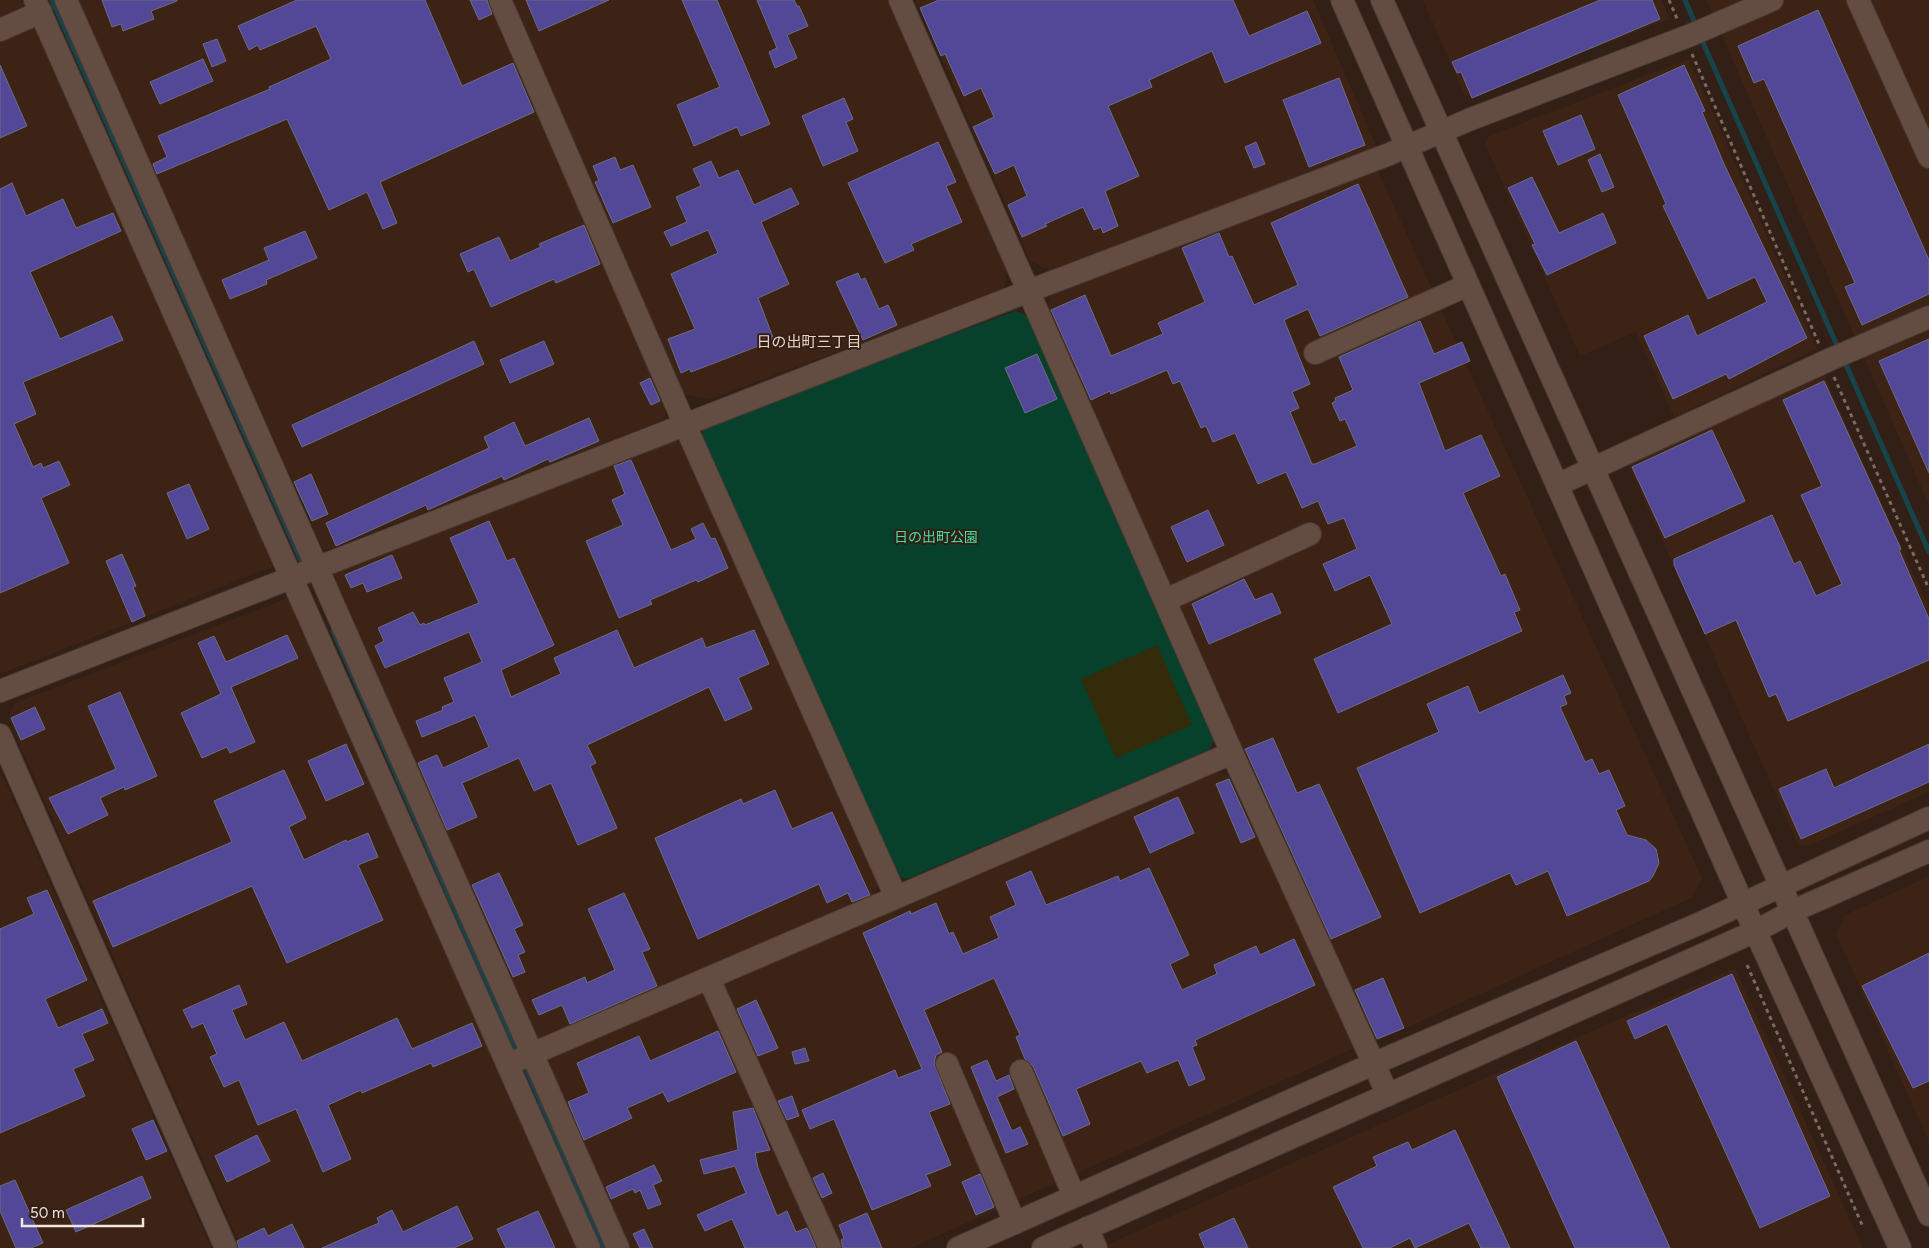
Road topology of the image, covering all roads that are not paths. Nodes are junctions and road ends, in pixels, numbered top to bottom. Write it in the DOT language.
graph roads {
  1 [pos="66,0"];
  2 [pos="500,0"];
  3 [pos="900,0"];
  4 [pos="1342,0"];
  5 [pos="1382,0"];
  6 [pos="1772,0"];
  7 [pos="1858,0"];
  8 [pos="38,6"];
  9 [pos="0,30"];
  10 [pos="1440,132"];
  11 [pos="1406,146"];
  12 [pos="1928,150"];
  13 [pos="1468,285"];
  14 [pos="1029,291"];
  15 [pos="1929,317"];
  16 [pos="1315,353"];
  17 [pos="685,425"];
  18 [pos="1592,470"];
  19 [pos="1557,485"];
  20 [pos="1310,534"];
  21 [pos="318,568"];
  22 [pos="292,578"];
  23 [pos="1166,600"];
  24 [pos="0,691"];
  25 [pos="0,735"];
  26 [pos="1232,753"];
  27 [pos="1929,818"];
  28 [pos="1929,851"];
  29 [pos="1780,884"];
  30 [pos="896,897"];
  31 [pos="1742,902"];
  32 [pos="1793,911"];
  33 [pos="1756,931"];
  34 [pos="709,979"];
  35 [pos="531,1055"];
  36 [pos="947,1064"];
  37 [pos="1373,1064"];
  38 [pos="508,1065"];
  39 [pos="1021,1071"];
  40 [pos="1388,1095"];
  41 [pos="1074,1196"];
  42 [pos="1929,1215"];
  43 [pos="1015,1223"];
  44 [pos="1092,1238"];
  45 [pos="226,1248"];
  46 [pos="589,1248"];
  47 [pos="618,1248"];
  48 [pos="830,1248"];
  49 [pos="958,1248"];
  50 [pos="1043,1248"];
  51 [pos="1900,1248"];
  1 -- 21 [label="street"];
  2 -- 17 [label="street"];
  3 -- 14 [label="street"];
  4 -- 11 [label="street"];
  5 -- 10 [label="street"];
  6 -- 10 [label="street"];
  7 -- 12 [label="street"];
  8 -- 9 [label="street"];
  8 -- 22 [label="street"];
  10 -- 11 [label="street"];
  10 -- 18 [label="street"];
  11 -- 13 [label="street"];
  11 -- 14 [label="street"];
  13 -- 16 [label="street"];
  13 -- 19 [label="street"];
  14 -- 17 [label="street"];
  14 -- 23 [label="street"];
  15 -- 18 [label="street"];
  17 -- 21 [label="street"];
  17 -- 30 [label="street"];
  18 -- 19 [label="street"];
  18 -- 29 [label="street"];
  19 -- 31 [label="street"];
  20 -- 23 [label="street"];
  21 -- 22 [label="street"];
  21 -- 35 [label="street"];
  22 -- 24 [label="street"];
  22 -- 38 [label="street"];
  23 -- 26 [label="street"];
  25 -- 45 [label="street"];
  26 -- 30 [label="street"];
  26 -- 37 [label="street"];
  27 -- 29 [label="street"];
  28 -- 32 [label="street"];
  29 -- 31 [label="street"];
  29 -- 32 [label="street"];
  30 -- 34 [label="street"];
  31 -- 33 [label="street"];
  31 -- 37 [label="street"];
  32 -- 33 [label="street"];
  32 -- 42 [label="street"];
  33 -- 40 [label="street"];
  33 -- 51 [label="street"];
  34 -- 35 [label="street"];
  34 -- 48 [label="street"];
  35 -- 38 [label="street"];
  35 -- 47 [label="street"];
  36 -- 43 [label="street"];
  37 -- 40 [label="street"];
  37 -- 41 [label="street"];
  38 -- 46 [label="street"];
  39 -- 41 [label="street"];
  40 -- 44 [label="street"];
  41 -- 43 [label="street"];
  43 -- 49 [label="street"];
  44 -- 50 [label="street"];
}
